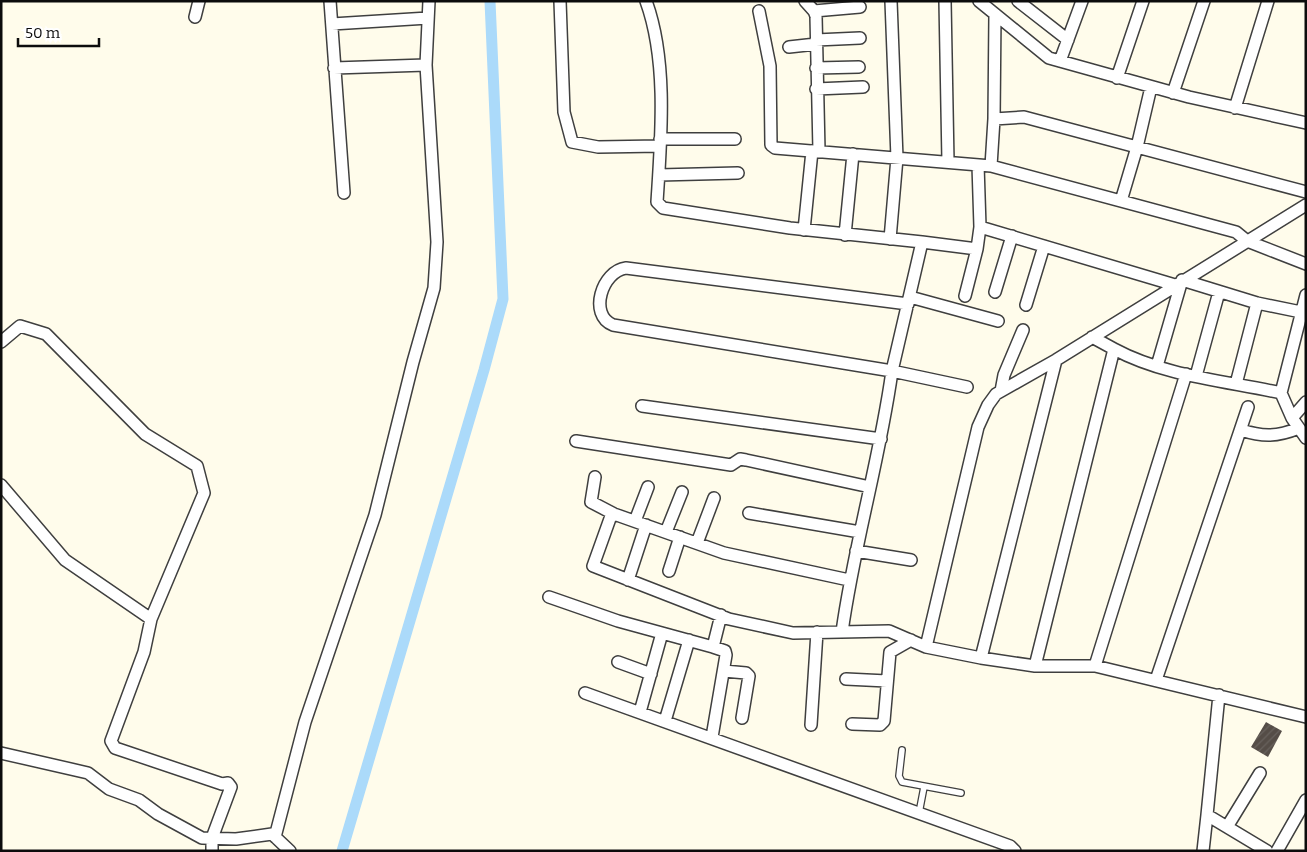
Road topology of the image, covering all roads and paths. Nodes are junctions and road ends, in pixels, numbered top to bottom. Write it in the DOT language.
graph roads {
  1 [pos="199,1"];
  2 [pos="330,1"];
  3 [pos="428,1"];
  4 [pos="560,1"];
  5 [pos="646,1"];
  6 [pos="805,1"];
  7 [pos="891,1"];
  8 [pos="945,1"];
  9 [pos="979,1"];
  10 [pos="1018,1"];
  11 [pos="1082,1"];
  12 [pos="1143,1"];
  13 [pos="1204,1"];
  14 [pos="1268,1"];
  15 [pos="860,7"];
  16 [pos="759,11"];
  17 [pos="814,11"];
  18 [pos="995,14"];
  19 [pos="195,17"];
  20 [pos="428,18"];
  21 [pos="332,24"];
  22 [pos="860,38"];
  23 [pos="1068,40"];
  24 [pos="816,42"];
  25 [pos="789,47"];
  26 [pos="1060,61"];
  27 [pos="426,64"];
  28 [pos="859,67"];
  29 [pos="334,68"];
  30 [pos="816,68"];
  31 [pos="1117,78"];
  32 [pos="863,87"];
  33 [pos="1151,87"];
  34 [pos="816,89"];
  35 [pos="1173,93"];
  36 [pos="1235,108"];
  37 [pos="994,119"];
  38 [pos="1306,123"];
  39 [pos="735,139"];
  40 [pos="660,143"];
  41 [pos="1137,147"];
  42 [pos="815,151"];
  43 [pos="853,154"];
  44 [pos="897,158"];
  45 [pos="948,162"];
  46 [pos="978,165"];
  47 [pos="991,166"];
  48 [pos="738,174"];
  49 [pos="659,175"];
  50 [pos="1306,192"];
  51 [pos="344,193"];
  52 [pos="1121,201"];
  53 [pos="1306,204"];
  54 [pos="980,227"];
  55 [pos="804,230"];
  56 [pos="846,234"];
  57 [pos="1012,236"];
  58 [pos="890,239"];
  59 [pos="922,242"];
  60 [pos="1247,242"];
  61 [pos="1044,246"];
  62 [pos="977,248"];
  63 [pos="1306,264"];
  64 [pos="1179,282"];
  65 [pos="995,292"];
  66 [pos="1218,292"];
  67 [pos="1306,295"];
  68 [pos="965,296"];
  69 [pos="909,300"];
  70 [pos="1257,303"];
  71 [pos="1026,305"];
  72 [pos="1301,312"];
  73 [pos="998,321"];
  74 [pos="1023,330"];
  75 [pos="1092,337"];
  76 [pos="1,342"];
  77 [pos="1114,349"];
  78 [pos="1056,360"];
  79 [pos="1157,366"];
  80 [pos="892,371"];
  81 [pos="1191,375"];
  82 [pos="1236,384"];
  83 [pos="967,388"];
  84 [pos="1000,391"];
  85 [pos="1281,393"];
  86 [pos="1306,402"];
  87 [pos="642,406"];
  88 [pos="1248,407"];
  89 [pos="1296,423"];
  90 [pos="1241,430"];
  91 [pos="1306,438"];
  92 [pos="881,439"];
  93 [pos="576,441"];
  94 [pos="595,477"];
  95 [pos="1,485"];
  96 [pos="648,487"];
  97 [pos="870,487"];
  98 [pos="682,492"];
  99 [pos="714,498"];
  100 [pos="749,512"];
  101 [pos="612,513"];
  102 [pos="635,521"];
  103 [pos="646,525"];
  104 [pos="666,532"];
  105 [pos="860,532"];
  106 [pos="680,537"];
  107 [pos="697,543"];
  108 [pos="856,551"];
  109 [pos="911,560"];
  110 [pos="669,571"];
  111 [pos="628,580"];
  112 [pos="849,580"];
  113 [pos="549,596"];
  114 [pos="721,615"];
  115 [pos="151,619"];
  116 [pos="817,632"];
  117 [pos="842,632"];
  118 [pos="662,633"];
  119 [pos="689,640"];
  120 [pos="911,640"];
  121 [pos="713,647"];
  122 [pos="926,647"];
  123 [pos="981,658"];
  124 [pos="618,662"];
  125 [pos="1036,666"];
  126 [pos="1095,666"];
  127 [pos="724,671"];
  128 [pos="651,674"];
  129 [pos="846,679"];
  130 [pos="1156,680"];
  131 [pos="887,681"];
  132 [pos="585,693"];
  133 [pos="1219,695"];
  134 [pos="640,712"];
  135 [pos="1306,717"];
  136 [pos="742,718"];
  137 [pos="665,721"];
  138 [pos="852,724"];
  139 [pos="811,725"];
  140 [pos="712,737"];
  141 [pos="902,750"];
  142 [pos="1,753"];
  143 [pos="1260,773"];
  144 [pos="924,787"];
  145 [pos="961,793"];
  146 [pos="1306,800"];
  147 [pos="920,813"];
  148 [pos="1207,815"];
  149 [pos="1227,827"];
  150 [pos="275,837"];
  151 [pos="212,838"];
  152 [pos="1249,846"];
  153 [pos="212,851"];
  154 [pos="290,851"];
  155 [pos="1015,851"];
  156 [pos="1203,851"];
  157 [pos="1267,851"];
  158 [pos="1277,851"];
  1 -- 19 [label="street"];
  2 -- 21 [label="street"];
  3 -- 20 [label="street"];
  4 -- 40 [label="street"];
  5 -- 40 [label="street"];
  6 -- 17 [label="street"];
  7 -- 44 [label="street"];
  8 -- 45 [label="street"];
  9 -- 18 [label="street"];
  10 -- 23 [label="street"];
  11 -- 23 [label="street"];
  12 -- 31 [label="street"];
  13 -- 35 [label="street"];
  14 -- 36 [label="street"];
  15 -- 17 [label="street"];
  16 -- 42 [label="street"];
  17 -- 24 [label="street"];
  18 -- 26 [label="street"];
  18 -- 37 [label="street"];
  20 -- 21 [label="street"];
  20 -- 27 [label="street"];
  21 -- 29 [label="street"];
  22 -- 24 [label="street"];
  23 -- 26 [label="street"];
  24 -- 25 [label="street"];
  24 -- 30 [label="street"];
  26 -- 31 [label="street"];
  27 -- 29 [label="street"];
  27 -- 150 [label="street"];
  28 -- 30 [label="street"];
  29 -- 51 [label="street"];
  30 -- 34 [label="street"];
  31 -- 33 [label="street"];
  32 -- 34 [label="street"];
  33 -- 35 [label="street"];
  33 -- 41 [label="street"];
  34 -- 42 [label="street"];
  35 -- 36 [label="street"];
  36 -- 38 [label="street"];
  37 -- 41 [label="street"];
  37 -- 47 [label="street"];
  39 -- 40 [label="street"];
  40 -- 49 [label="street"];
  41 -- 50 [label="street"];
  41 -- 52 [label="street"];
  42 -- 43 [label="street"];
  42 -- 55 [label="street"];
  43 -- 44 [label="street"];
  43 -- 56 [label="street"];
  44 -- 45 [label="street"];
  44 -- 58 [label="street"];
  45 -- 46 [label="street"];
  46 -- 47 [label="street"];
  46 -- 54 [label="street"];
  47 -- 52 [label="street"];
  48 -- 49 [label="street"];
  49 -- 55 [label="street"];
  52 -- 60 [label="street"];
  53 -- 60 [label="street"];
  54 -- 57 [label="street"];
  54 -- 62 [label="street"];
  55 -- 56 [label="street"];
  56 -- 58 [label="street"];
  57 -- 61 [label="street"];
  57 -- 65 [label="street"];
  58 -- 59 [label="street"];
  59 -- 62 [label="street"];
  59 -- 69 [label="street"];
  60 -- 63 [label="street"];
  60 -- 64 [label="street"];
  61 -- 64 [label="street"];
  61 -- 71 [label="street"];
  62 -- 68 [label="street"];
  64 -- 66 [label="street"];
  64 -- 75 [label="street"];
  64 -- 79 [label="street"];
  66 -- 70 [label="street"];
  66 -- 81 [label="street"];
  67 -- 72 [label="street"];
  69 -- 73 [label="street"];
  69 -- 80 [label="street"];
  69 -- 80 [label="street"];
  70 -- 72 [label="street"];
  70 -- 82 [label="street"];
  72 -- 85 [label="street"];
  74 -- 84 [label="street"];
  75 -- 77 [label="street"];
  75 -- 78 [label="street"];
  76 -- 115 [label="street"];
  77 -- 79 [label="street"];
  77 -- 125 [label="street"];
  78 -- 84 [label="street"];
  78 -- 123 [label="street"];
  79 -- 81 [label="street"];
  80 -- 83 [label="street"];
  80 -- 92 [label="street"];
  81 -- 82 [label="street"];
  81 -- 126 [label="street"];
  82 -- 85 [label="street"];
  84 -- 122 [label="street"];
  85 -- 89 [label="street"];
  86 -- 89 [label="street"];
  87 -- 92 [label="street"];
  88 -- 90 [label="street"];
  89 -- 90 [label="street"];
  89 -- 91 [label="street"];
  90 -- 130 [label="street"];
  92 -- 97 [label="street"];
  93 -- 97 [label="street"];
  94 -- 101 [label="street"];
  95 -- 115 [label="street"];
  96 -- 102 [label="street"];
  97 -- 105 [label="street"];
  98 -- 104 [label="street"];
  99 -- 107 [label="street"];
  100 -- 105 [label="street"];
  101 -- 102 [label="street"];
  101 -- 111 [label="street"];
  102 -- 103 [label="street"];
  103 -- 104 [label="street"];
  103 -- 111 [label="street"];
  104 -- 106 [label="street"];
  105 -- 108 [label="street"];
  106 -- 107 [label="street"];
  106 -- 110 [label="street"];
  107 -- 112 [label="street"];
  108 -- 109 [label="street"];
  108 -- 112 [label="street"];
  111 -- 114 [label="street"];
  112 -- 117 [label="street"];
  113 -- 118 [label="street"];
  114 -- 116 [label="street"];
  114 -- 121 [label="street"];
  115 -- 151 [label="street"];
  116 -- 117 [label="street"];
  116 -- 139 [label="street"];
  117 -- 120 [label="street"];
  118 -- 119 [label="street"];
  118 -- 128 [label="street"];
  119 -- 121 [label="street"];
  119 -- 137 [label="street"];
  120 -- 122 [label="street"];
  120 -- 131 [label="street"];
  121 -- 127 [label="street"];
  122 -- 123 [label="street"];
  123 -- 125 [label="street"];
  124 -- 128 [label="street"];
  125 -- 126 [label="street"];
  126 -- 130 [label="street"];
  127 -- 136 [label="street"];
  127 -- 140 [label="street"];
  128 -- 134 [label="street"];
  129 -- 131 [label="street"];
  130 -- 133 [label="street"];
  131 -- 138 [label="street"];
  132 -- 134 [label="street"];
  133 -- 135 [label="street"];
  133 -- 148 [label="street"];
  134 -- 137 [label="street"];
  137 -- 140 [label="street"];
  140 -- 147 [label="street"];
  141 -- 144 [label="lane"];
  142 -- 151 [label="street"];
  143 -- 149 [label="street"];
  144 -- 145 [label="lane"];
  144 -- 147 [label="lane"];
  146 -- 158 [label="street"];
  147 -- 155 [label="street"];
  148 -- 149 [label="street"];
  148 -- 156 [label="street"];
  149 -- 152 [label="street"];
  150 -- 151 [label="street"];
  150 -- 154 [label="street"];
  151 -- 153 [label="street"];
  152 -- 157 [label="street"];
}
